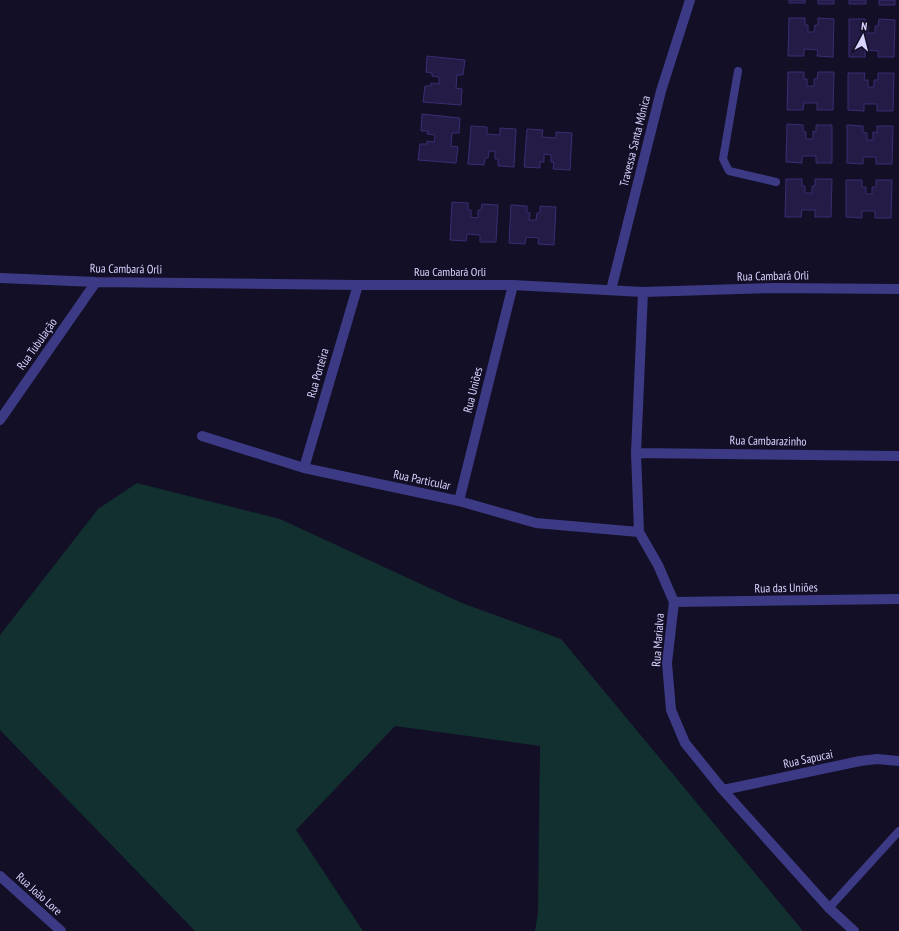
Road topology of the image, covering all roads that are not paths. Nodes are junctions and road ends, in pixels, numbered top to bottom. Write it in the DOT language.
graph roads {
  1 [pos="690,0"];
  2 [pos="738,71"];
  3 [pos="776,182"];
  4 [pos="0,278"];
  5 [pos="96,282"];
  6 [pos="358,285"];
  7 [pos="512,285"];
  8 [pos="899,289"];
  9 [pos="611,290"];
  10 [pos="643,292"];
  11 [pos="4,406"];
  12 [pos="0,420"];
  13 [pos="202,436"];
  14 [pos="636,453"];
  15 [pos="899,456"];
  16 [pos="304,468"];
  17 [pos="459,501"];
  18 [pos="638,532"];
  19 [pos="899,599"];
  20 [pos="674,602"];
  21 [pos="899,761"];
  22 [pos="723,790"];
  23 [pos="899,831"];
  24 [pos="0,876"];
  25 [pos="829,908"];
  26 [pos="61,931"];
  27 [pos="854,931"];
  1 -- 9 [label="street, Travessa Santa Mônica"];
  2 -- 3 [label="lane"];
  4 -- 5 [label="street, Rua Cambará Orli"];
  5 -- 6 [label="street, Rua Cambará Orli"];
  5 -- 11 [label="street, Rua Tubulação"];
  6 -- 7 [label="street, Rua Cambará Orli"];
  6 -- 16 [label="street, Rua Porteira"];
  7 -- 9 [label="street, Rua Cambará Orli"];
  7 -- 17 [label="street, Rua Uniões"];
  8 -- 10 [label="street, Rua Cambará Orli"];
  9 -- 10 [label="street, Rua Cambará Orli"];
  10 -- 14 [label="street, Rua Marialva"];
  11 -- 12 [label="street, Rua Tubulação"];
  13 -- 16 [label="street, Rua Particular"];
  14 -- 15 [label="street, Rua Cambarazinho"];
  14 -- 18 [label="street, Rua Marialva"];
  16 -- 17 [label="street, Rua Particular"];
  17 -- 18 [label="street, Rua Particular"];
  18 -- 20 [label="street, Rua Marialva"];
  19 -- 20 [label="street, Rua das Uniões"];
  20 -- 22 [label="street, Rua Marialva"];
  21 -- 22 [label="street, Rua Sapucai"];
  22 -- 25 [label="street, Rua Marialva"];
  23 -- 25 [label="lane"];
  24 -- 26 [label="street, Rua João Lore"];
  25 -- 27 [label="street, Rua Marialva"];
}
